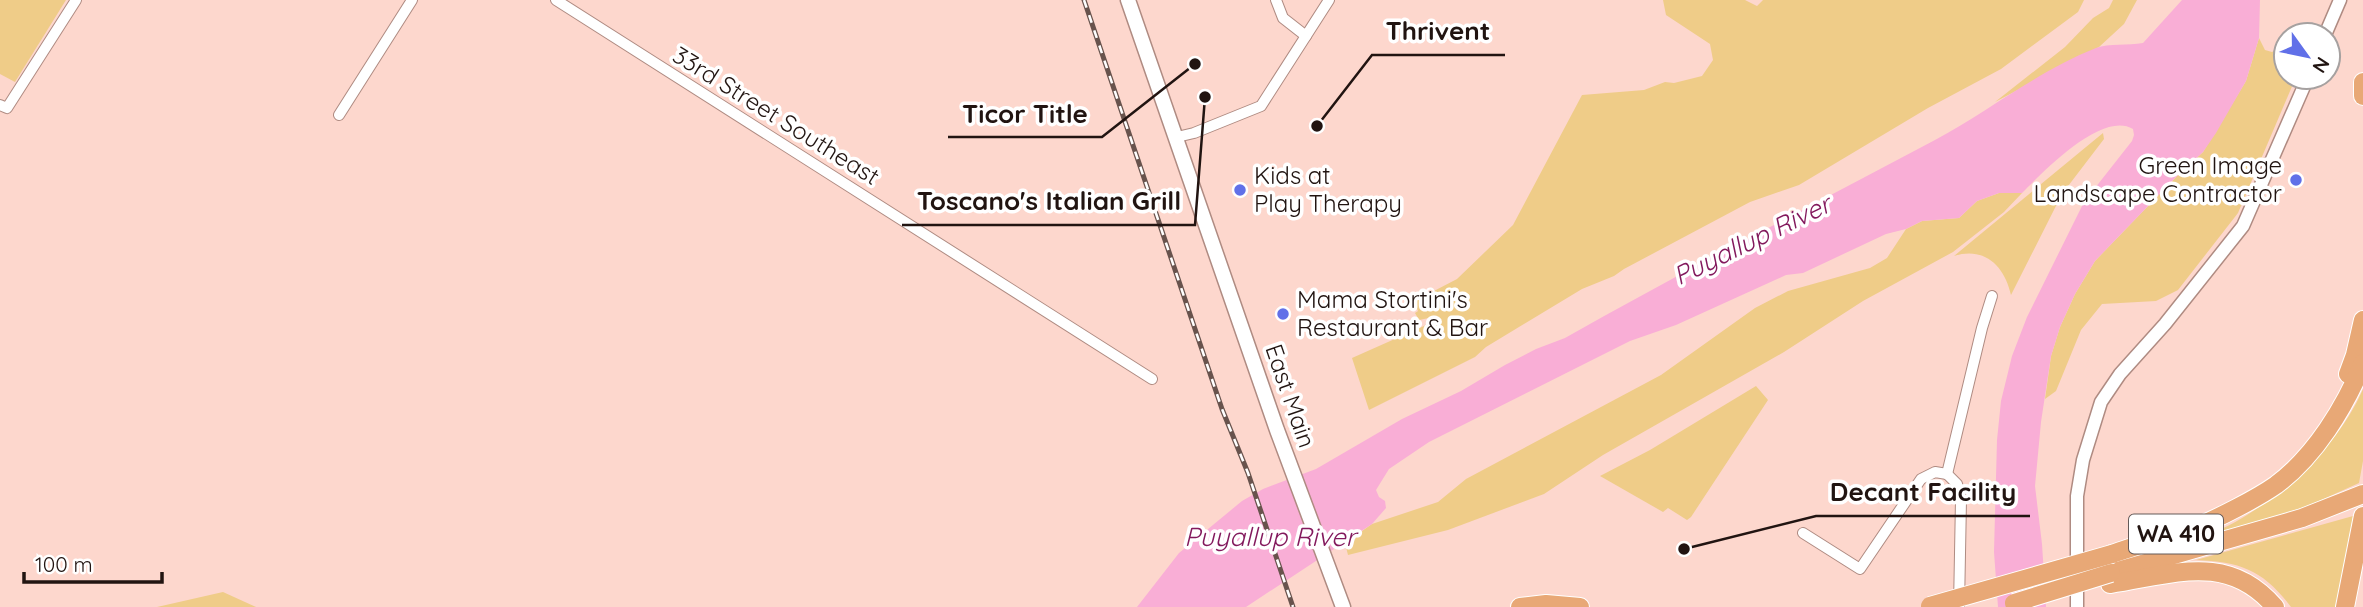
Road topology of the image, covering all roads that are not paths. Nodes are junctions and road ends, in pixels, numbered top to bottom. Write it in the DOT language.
graph roads {
  1 [pos="76,0"];
  2 [pos="412,0"];
  3 [pos="556,0"];
  4 [pos="1128,0"];
  5 [pos="1276,0"];
  6 [pos="1329,0"];
  7 [pos="2340,0"];
  8 [pos="2331,21"];
  9 [pos="1306,36"];
  10 [pos="2363,82"];
  11 [pos="2302,91"];
  12 [pos="2363,96"];
  13 [pos="0,106"];
  14 [pos="339,115"];
  15 [pos="1177,137"];
  16 [pos="1992,296"];
  17 [pos="2363,320"];
  18 [pos="2363,363"];
  19 [pos="1152,379"];
  20 [pos="1947,474"];
  21 [pos="2363,494"];
  22 [pos="2237,506"];
  23 [pos="2363,516"];
  24 [pos="1803,533"];
  25 [pos="2110,578"];
  26 [pos="2007,605"];
  27 [pos="1343,606"];
  28 [pos="1520,607"];
  29 [pos="1580,607"];
  30 [pos="1928,607"];
  31 [pos="1959,607"];
  32 [pos="2077,607"];
  33 [pos="2275,607"];
  34 [pos="2346,607"];
  1 -- 13 [label="street"];
  2 -- 14 [label="street"];
  3 -- 19 [label="street, 33rd Street Southeast"];
  4 -- 15 [label="main road, East Main"];
  5 -- 9 [label="street"];
  6 -- 9 [label="street"];
  7 -- 8 [label="street"];
  9 -- 15 [label="street"];
  10 -- 12 [label="highway"];
  11 -- 32 [label="street"];
  15 -- 27 [label="main road, East Main"];
  16 -- 20 [label="street"];
  17 -- 22 [label="highway"];
  18 -- 22 [label="highway"];
  20 -- 24 [label="street"];
  20 -- 31 [label="street"];
  21 -- 25 [label="highway"];
  22 -- 30 [label="highway, WA 410, bridge"];
  23 -- 34 [label="highway"];
  25 -- 26 [label="highway, bridge"];
  25 -- 33 [label="highway"];
  28 -- 29 [label="highway"];
}
